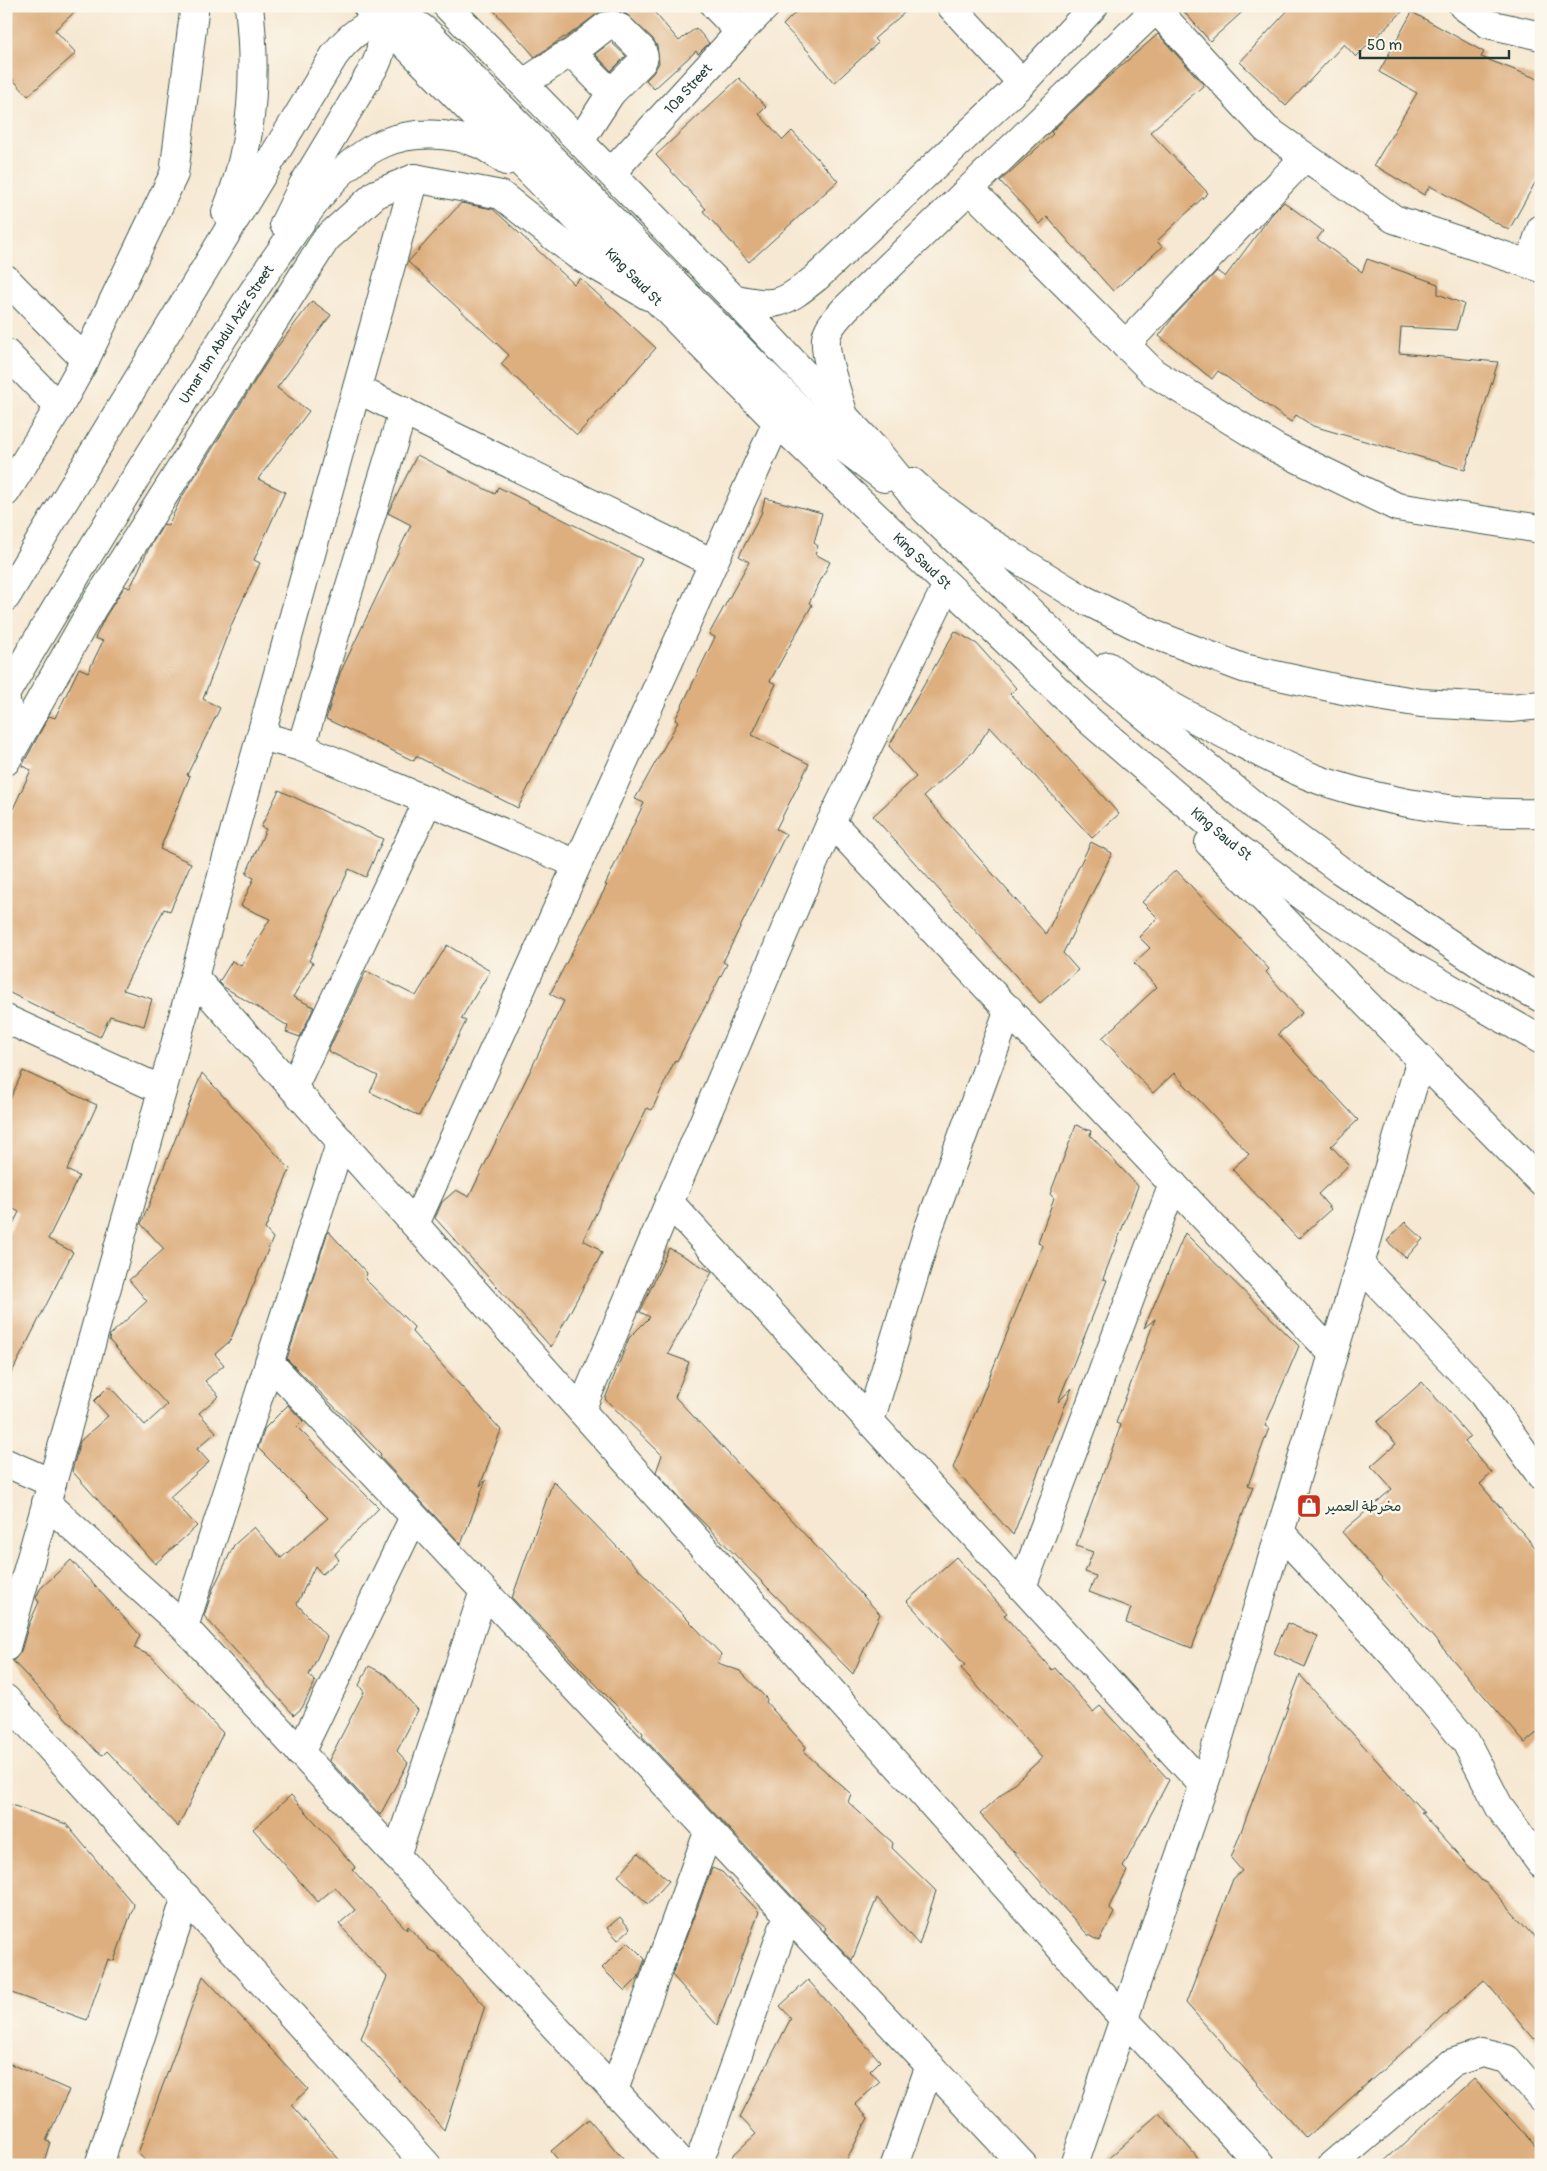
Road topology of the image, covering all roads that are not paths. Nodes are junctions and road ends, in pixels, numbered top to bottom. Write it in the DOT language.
graph roads {
  1 [pos="192,6"];
  2 [pos="250,6"];
  3 [pos="447,6"];
  4 [pos="716,6"];
  5 [pos="766,6"];
  6 [pos="951,6"];
  7 [pos="1094,6"];
  8 [pos="1463,6"];
  9 [pos="1158,8"];
  10 [pos="376,11"];
  11 [pos="1490,15"];
  12 [pos="740,32"];
  13 [pos="1541,36"];
  14 [pos="572,53"];
  15 [pos="524,83"];
  16 [pos="1022,83"];
  17 [pos="610,93"];
  18 [pos="580,141"];
  19 [pos="1305,157"];
  20 [pos="611,173"];
  21 [pos="415,178"];
  22 [pos="540,183"];
  23 [pos="971,190"];
  24 [pos="1541,230"];
  25 [pos="1535,266"];
  26 [pos="817,277"];
  27 [pos="199,278"];
  28 [pos="6,279"];
  29 [pos="733,298"];
  30 [pos="662,304"];
  31 [pos="243,306"];
  32 [pos="845,309"];
  33 [pos="1125,346"];
  34 [pos="6,353"];
  35 [pos="85,360"];
  36 [pos="357,389"];
  37 [pos="59,407"];
  38 [pos="403,411"];
  39 [pos="844,416"];
  40 [pos="777,422"];
  41 [pos="874,448"];
  42 [pos="6,492"];
  43 [pos="925,510"];
  44 [pos="1541,529"];
  45 [pos="713,563"];
  46 [pos="990,570"];
  47 [pos="947,585"];
  48 [pos="6,597"];
  49 [pos="6,693"];
  50 [pos="6,701"];
  51 [pos="1541,705"];
  52 [pos="1091,722"];
  53 [pos="261,736"];
  54 [pos="301,747"];
  55 [pos="11,753"];
  56 [pos="428,801"];
  57 [pos="1541,813"];
  58 [pos="831,822"];
  59 [pos="577,864"];
  60 [pos="194,977"];
  61 [pos="1541,998"];
  62 [pos="1010,1009"];
  63 [pos="10,1028"];
  64 [pos="1541,1040"];
  65 [pos="1422,1058"];
  66 [pos="294,1088"];
  67 [pos="162,1090"];
  68 [pos="341,1141"];
  69 [pos="1541,1182"];
  70 [pos="1173,1184"];
  71 [pos="669,1202"];
  72 [pos="415,1224"];
  73 [pos="1360,1265"];
  74 [pos="1333,1354"];
  75 [pos="269,1362"];
  76 [pos="580,1410"];
  77 [pos="870,1421"];
  78 [pos="6,1463"];
  79 [pos="1541,1476"];
  80 [pos="49,1493"];
  81 [pos="414,1517"];
  82 [pos="1280,1532"];
  83 [pos="1022,1587"];
  84 [pos="484,1591"];
  85 [pos="184,1628"];
  86 [pos="6,1647"];
  87 [pos="6,1699"];
  88 [pos="300,1753"];
  89 [pos="1204,1786"];
  90 [pos="709,1830"];
  91 [pos="1537,1851"];
  92 [pos="396,1856"];
  93 [pos="186,1897"];
  94 [pos="788,1915"];
  95 [pos="1124,2019"];
  96 [pos="930,2065"];
  97 [pos="614,2090"];
  98 [pos="1541,2098"];
  99 [pos="99,2165"];
  100 [pos="427,2165"];
  101 [pos="683,2165"];
  102 [pos="698,2165"];
  103 [pos="895,2165"];
  104 [pos="1023,2165"];
  105 [pos="1074,2165"];
  106 [pos="1261,2165"];
  107 [pos="1332,2165"];
  1 -- 35 [label="street"];
  2 -- 27 [label="street"];
  3 -- 15 [label="street"];
  4 -- 12 [label="street"];
  5 -- 12 [label="street, 10a Street"];
  6 -- 16 [label="street"];
  7 -- 16 [label="street"];
  8 -- 11 [label="street"];
  9 -- 19 [label="street"];
  9 -- 23 [label="street"];
  10 -- 22 [label="street, King Saud St"];
  10 -- 27 [label="street"];
  10 -- 31 [label="street"];
  10 -- 43 [label="street"];
  11 -- 13 [label="street"];
  12 -- 20 [label="street, 10a Street"];
  14 -- 15 [label="street"];
  14 -- 17 [label="street"];
  14 -- 17 [label="street"];
  15 -- 18 [label="street"];
  16 -- 26 [label="street"];
  17 -- 18 [label="street"];
  18 -- 20 [label="street"];
  19 -- 25 [label="street"];
  19 -- 33 [label="street"];
  20 -- 29 [label="street"];
  21 -- 30 [label="street"];
  21 -- 36 [label="street"];
  21 -- 55 [label="street"];
  22 -- 30 [label="street, King Saud St"];
  22 -- 31 [label="street, Umar Ibn Abdul Aziz Street"];
  23 -- 32 [label="street"];
  23 -- 33 [label="street"];
  24 -- 25 [label="street"];
  26 -- 29 [label="street"];
  26 -- 32 [label="street"];
  27 -- 48 [label="street"];
  28 -- 35 [label="street"];
  29 -- 39 [label="street"];
  30 -- 40 [label="street, King Saud St"];
  31 -- 49 [label="street, Umar Ibn Abdul Aziz Street"];
  32 -- 39 [label="street"];
  33 -- 44 [label="street"];
  34 -- 37 [label="street"];
  35 -- 37 [label="street"];
  36 -- 38 [label="street"];
  36 -- 53 [label="street"];
  37 -- 42 [label="street"];
  38 -- 45 [label="street"];
  38 -- 54 [label="street"];
  39 -- 41 [label="street"];
  40 -- 45 [label="street"];
  40 -- 47 [label="street, King Saud St"];
  41 -- 43 [label="street"];
  41 -- 51 [label="street"];
  43 -- 46 [label="street"];
  45 -- 59 [label="street"];
  46 -- 57 [label="street"];
  46 -- 61 [label="street"];
  47 -- 52 [label="street, King Saud St"];
  47 -- 58 [label="street"];
  50 -- 55 [label="street"];
  52 -- 64 [label="street, King Saud St"];
  52 -- 65 [label="street"];
  53 -- 54 [label="street"];
  53 -- 60 [label="street"];
  54 -- 56 [label="street"];
  56 -- 59 [label="street"];
  56 -- 66 [label="street"];
  58 -- 62 [label="street"];
  58 -- 71 [label="street"];
  59 -- 72 [label="street"];
  60 -- 66 [label="street"];
  60 -- 67 [label="street"];
  62 -- 70 [label="street"];
  62 -- 77 [label="street"];
  63 -- 67 [label="street"];
  65 -- 69 [label="street"];
  65 -- 73 [label="street"];
  66 -- 68 [label="street"];
  67 -- 80 [label="street"];
  68 -- 72 [label="street"];
  68 -- 75 [label="street"];
  70 -- 74 [label="street"];
  70 -- 83 [label="street"];
  71 -- 76 [label="street"];
  71 -- 77 [label="street"];
  72 -- 76 [label="street"];
  73 -- 74 [label="street"];
  73 -- 79 [label="street"];
  74 -- 82 [label="street"];
  75 -- 81 [label="street"];
  75 -- 85 [label="street"];
  76 -- 95 [label="street"];
  77 -- 83 [label="street"];
  78 -- 80 [label="street"];
  80 -- 85 [label="street"];
  80 -- 86 [label="street"];
  81 -- 84 [label="street"];
  81 -- 88 [label="street"];
  82 -- 89 [label="street"];
  82 -- 91 [label="street"];
  83 -- 89 [label="street"];
  84 -- 90 [label="street"];
  84 -- 92 [label="street"];
  85 -- 88 [label="street"];
  87 -- 93 [label="street"];
  88 -- 92 [label="street"];
  89 -- 95 [label="street"];
  90 -- 94 [label="street"];
  90 -- 97 [label="street"];
  92 -- 97 [label="street"];
  93 -- 99 [label="street"];
  93 -- 100 [label="street"];
  94 -- 96 [label="street"];
  94 -- 102 [label="street"];
  95 -- 105 [label="street"];
  95 -- 106 [label="street"];
  96 -- 103 [label="street"];
  96 -- 104 [label="street"];
  97 -- 101 [label="street"];
  98 -- 107 [label="street"];
}
